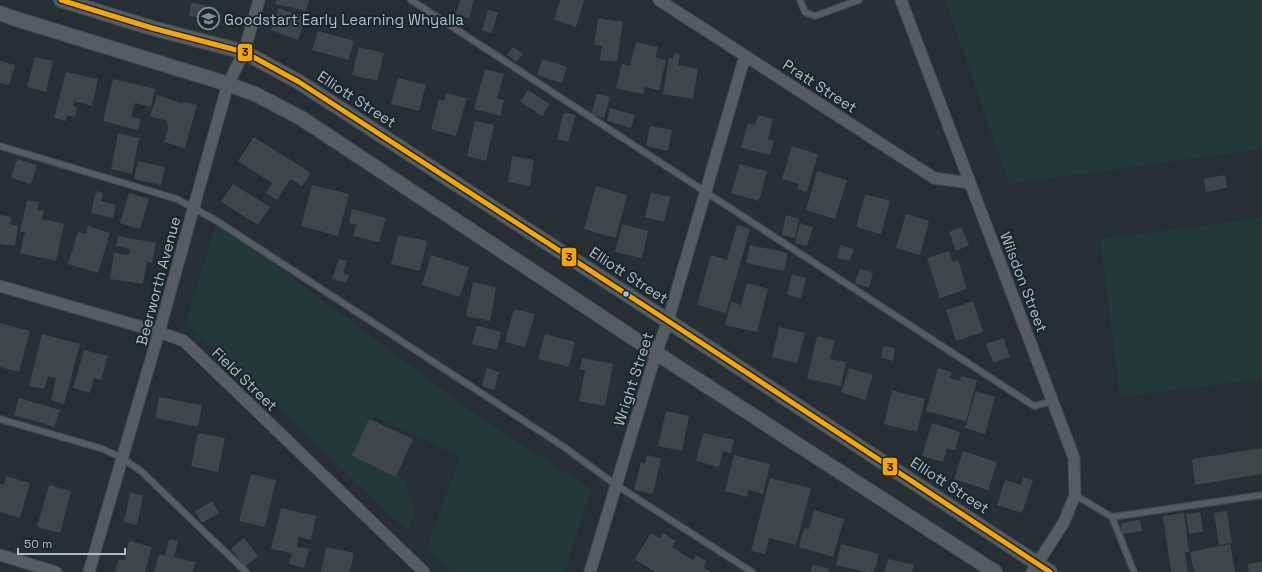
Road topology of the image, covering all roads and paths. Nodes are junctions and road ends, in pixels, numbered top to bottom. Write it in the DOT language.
graph roads {
  1 [pos="61,0"];
  2 [pos="259,0"];
  3 [pos="411,0"];
  4 [pos="659,0"];
  5 [pos="800,0"];
  6 [pos="858,0"];
  7 [pos="901,0"];
  8 [pos="0,13"];
  9 [pos="244,52"];
  10 [pos="745,56"];
  11 [pos="228,84"];
  12 [pos="0,146"];
  13 [pos="970,183"];
  14 [pos="705,191"];
  15 [pos="194,207"];
  16 [pos="0,286"];
  17 [pos="668,321"];
  18 [pos="160,332"];
  19 [pos="656,353"];
  20 [pos="1052,401"];
  21 [pos="0,419"];
  22 [pos="122,458"];
  23 [pos="616,484"];
  24 [pos="1075,495"];
  25 [pos="1262,495"];
  26 [pos="1112,517"];
  27 [pos="0,555"];
  28 [pos="1036,568"];
  29 [pos="56,572"];
  30 [pos="89,572"];
  31 [pos="246,572"];
  32 [pos="424,572"];
  33 [pos="590,572"];
  34 [pos="752,572"];
  35 [pos="995,572"];
  36 [pos="1050,572"];
  37 [pos="1134,572"];
  1 -- 9 [label="street, Elliott Street"];
  2 -- 9 [label="street, Beerworth Avenue"];
  3 -- 14 [label="lane"];
  4 -- 10 [label="street, Pratt Street"];
  5 -- 6 [label="lane"];
  7 -- 13 [label="street, Wilsdon Street"];
  8 -- 11 [label="street"];
  9 -- 11 [label="street, Beerworth Avenue"];
  9 -- 17 [label="street, Elliott Street"];
  10 -- 13 [label="street, Pratt Street"];
  10 -- 14 [label="street, Wright Street"];
  11 -- 15 [label="street, Beerworth Avenue"];
  11 -- 19 [label="street"];
  12 -- 15 [label="lane"];
  13 -- 20 [label="street, Wilsdon Street"];
  14 -- 17 [label="street, Wright Street"];
  14 -- 20 [label="lane"];
  15 -- 18 [label="street, Beerworth Avenue"];
  15 -- 23 [label="lane"];
  16 -- 18 [label="street, Field Street"];
  17 -- 19 [label="street, Wright Street"];
  17 -- 28 [label="street, Elliott Street"];
  18 -- 22 [label="street, Beerworth Avenue"];
  18 -- 32 [label="street, Field Street"];
  19 -- 23 [label="street, Wright Street"];
  19 -- 35 [label="street"];
  20 -- 24 [label="street, Wilsdon Street"];
  21 -- 22 [label="lane"];
  22 -- 30 [label="street, Beerworth Avenue"];
  22 -- 31 [label="lane"];
  23 -- 33 [label="street, Wright Street"];
  23 -- 34 [label="lane"];
  24 -- 26 [label="lane"];
  24 -- 28 [label="street, Wilsdon Street"];
  25 -- 26 [label="lane"];
  26 -- 37 [label="lane"];
  27 -- 29 [label="street"];
  28 -- 36 [label="street, Elliott Street"];
}
